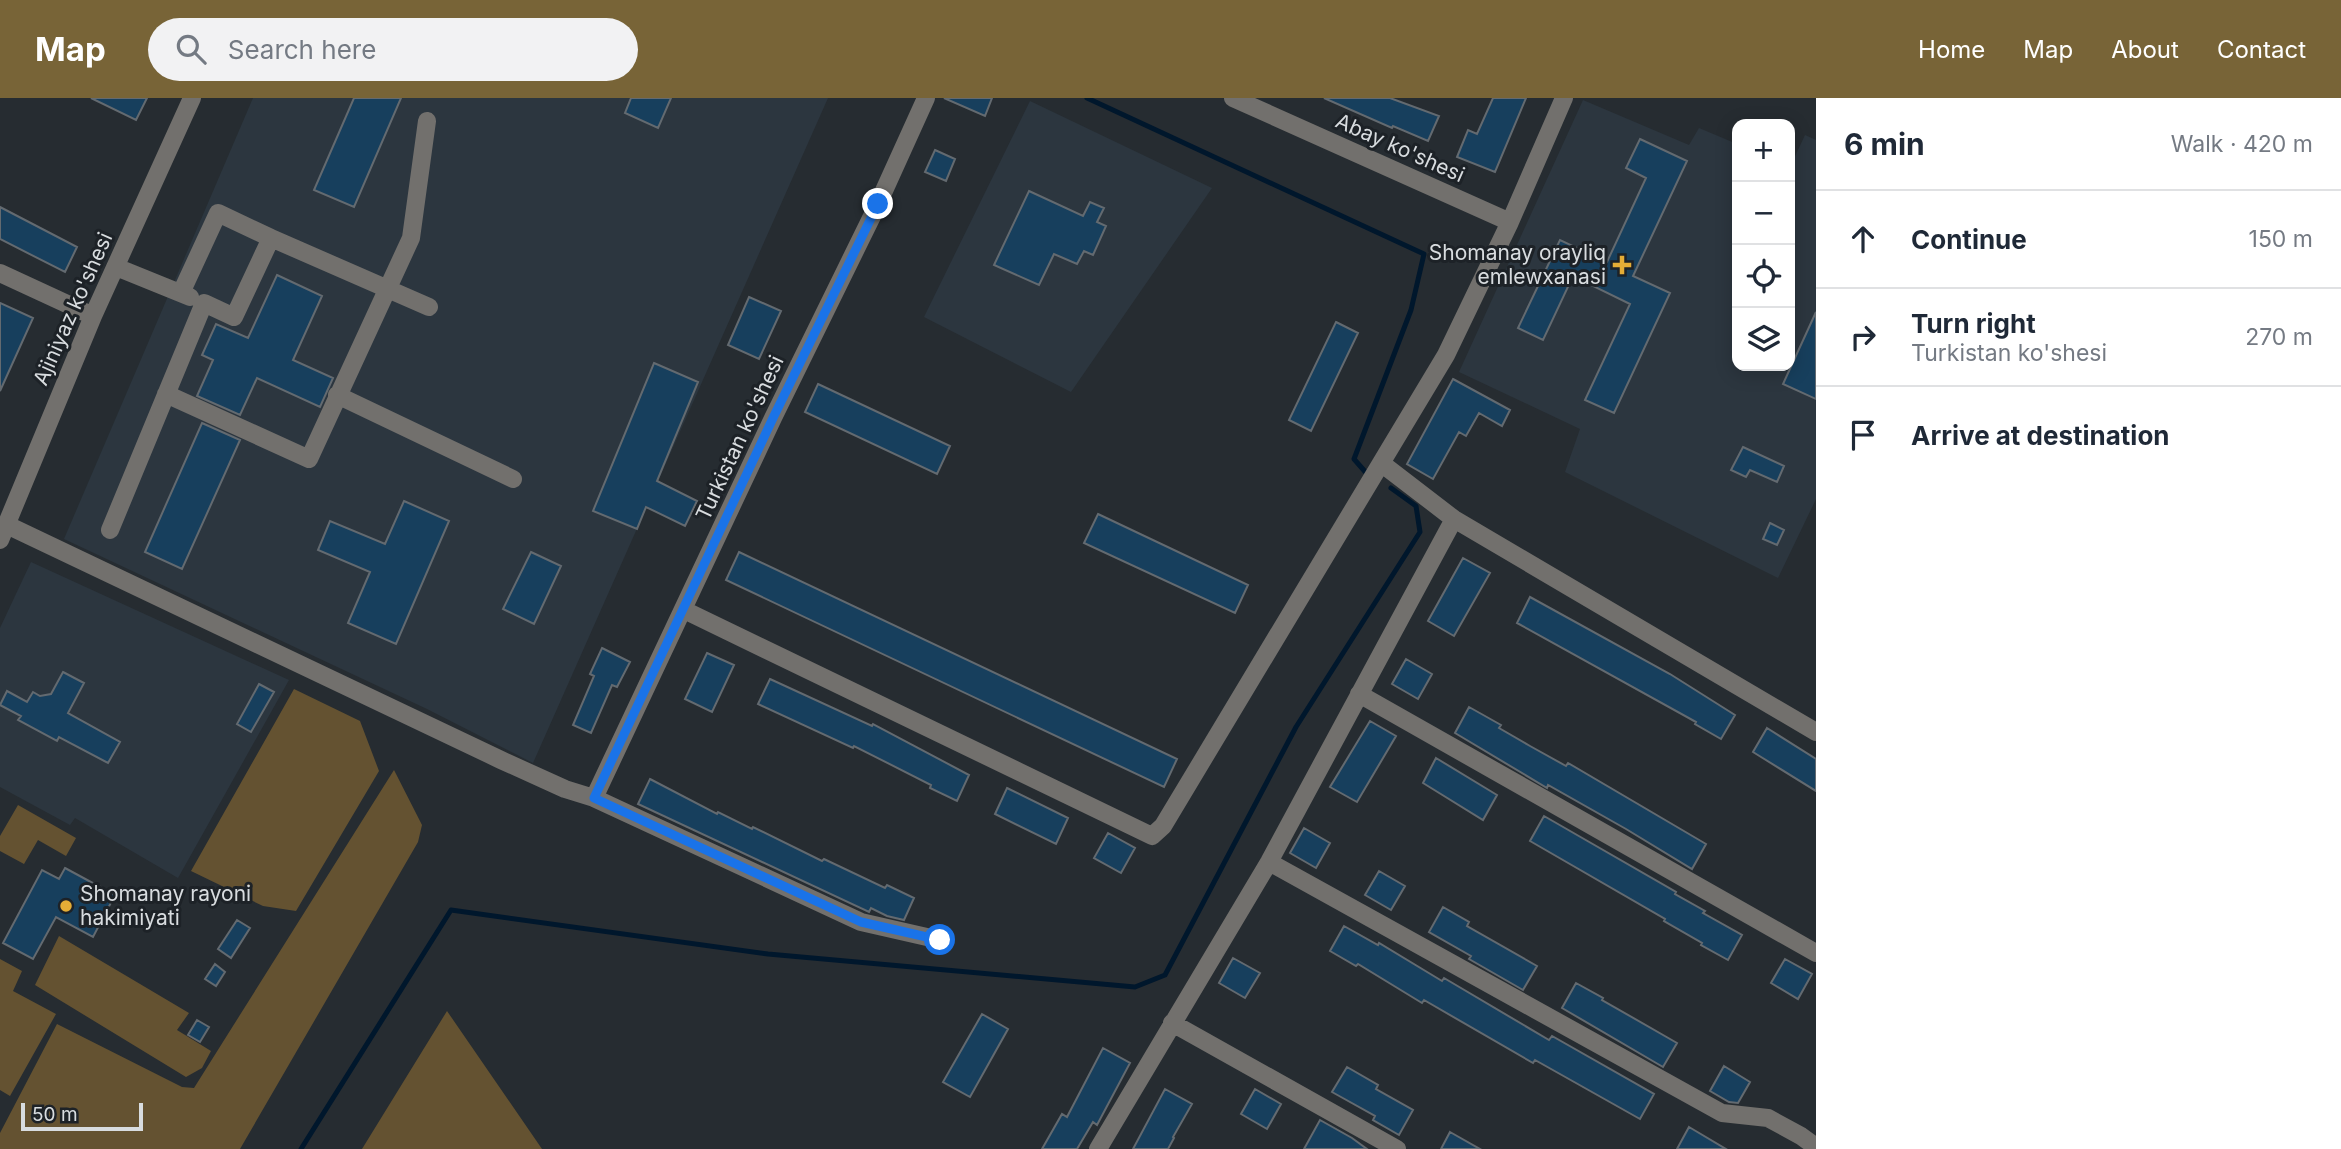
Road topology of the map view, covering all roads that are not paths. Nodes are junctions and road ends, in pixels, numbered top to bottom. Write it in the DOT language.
graph roads {
  1 [pos="192,98"];
  2 [pos="926,98"];
  3 [pos="1233,98"];
  4 [pos="1564,98"];
  5 [pos="427,121"];
  6 [pos="1510,222"];
  7 [pos="271,238"];
  8 [pos="116,267"];
  9 [pos="0,273"];
  10 [pos="389,289"];
  11 [pos="181,293"];
  12 [pos="204,303"];
  13 [pos="429,307"];
  14 [pos="93,316"];
  15 [pos="166,394"];
  16 [pos="337,395"];
  17 [pos="1381,463"];
  18 [pos="513,479"];
  19 [pos="1454,519"];
  20 [pos="110,530"];
  21 [pos="3,532"];
  22 [pos="684,610"];
  23 [pos="1359,694"];
  24 [pos="1816,732"];
  25 [pos="594,798"];
  26 [pos="1269,862"];
  27 [pos="940,940"];
  28 [pos="1816,953"];
  29 [pos="1172,1023"];
  30 [pos="1816,1147"];
  31 [pos="1098,1149"];
  32 [pos="1397,1149"];
  1 -- 8 [label="street, Ajiniyaz ko'shesi"];
  2 -- 22 [label="street, Turkistan ko'shesi"];
  3 -- 6 [label="street, Abay ko'shesi"];
  4 -- 6 [label="street"];
  5 -- 10 [label="street"];
  6 -- 17 [label="street"];
  7 -- 10 [label="street"];
  7 -- 11 [label="street"];
  7 -- 12 [label="street"];
  8 -- 11 [label="street"];
  8 -- 14 [label="street, Ajiniyaz ko'shesi"];
  9 -- 14 [label="street"];
  10 -- 13 [label="street"];
  10 -- 16 [label="street"];
  11 -- 12 [label="street"];
  12 -- 15 [label="street"];
  14 -- 21 [label="street, Ajiniyaz ko'shesi"];
  15 -- 16 [label="street"];
  15 -- 20 [label="street"];
  16 -- 18 [label="street"];
  17 -- 19 [label="street"];
  17 -- 22 [label="street"];
  19 -- 23 [label="street"];
  19 -- 24 [label="street"];
  21 -- 25 [label="street"];
  22 -- 25 [label="street, Turkistan ko'shesi"];
  23 -- 26 [label="street"];
  23 -- 28 [label="street"];
  25 -- 27 [label="street"];
  26 -- 29 [label="street"];
  26 -- 30 [label="street"];
  29 -- 31 [label="street"];
  29 -- 32 [label="street"];
}
